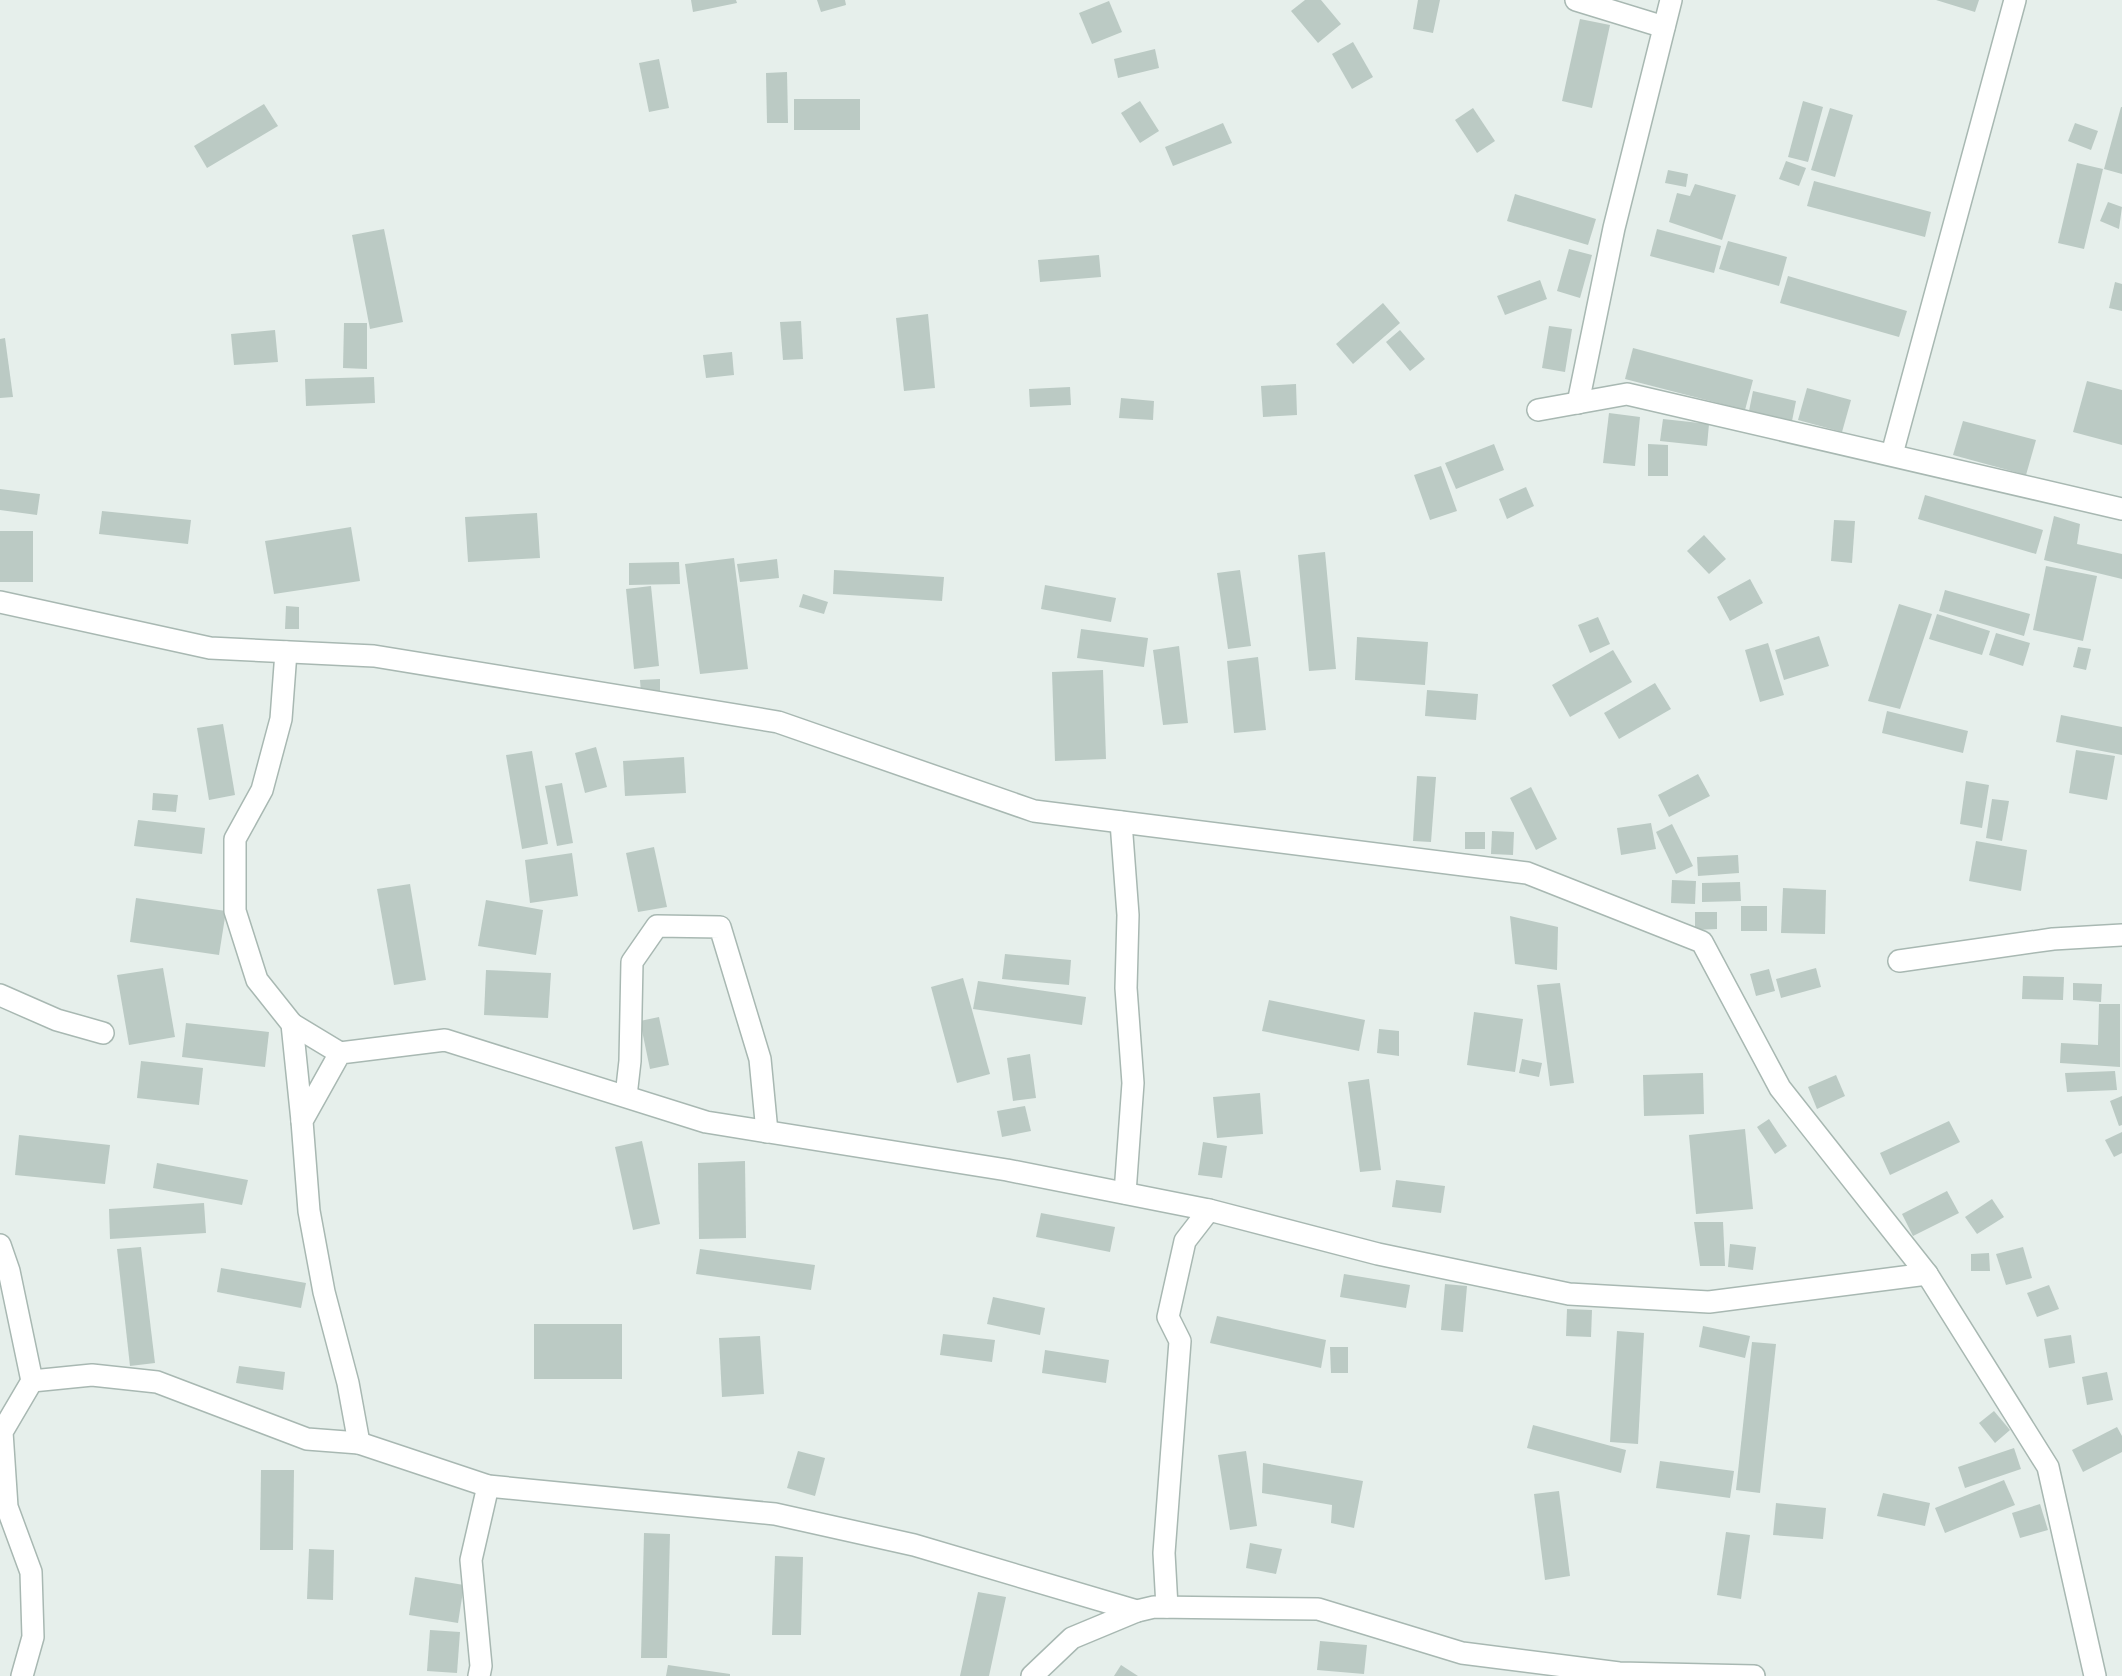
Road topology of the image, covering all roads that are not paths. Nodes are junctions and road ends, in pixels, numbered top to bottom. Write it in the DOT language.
graph roads {
  1 [pos="1576,0"];
  2 [pos="1671,0"];
  3 [pos="2015,0"];
  4 [pos="1664,27"];
  5 [pos="1578,403"];
  6 [pos="1538,410"];
  7 [pos="1892,454"];
  8 [pos="2122,509"];
  9 [pos="0,602"];
  10 [pos="286,652"];
  11 [pos="1121,822"];
  12 [pos="2122,935"];
  13 [pos="1899,961"];
  14 [pos="0,995"];
  15 [pos="292,1024"];
  16 [pos="103,1033"];
  17 [pos="340,1053"];
  18 [pos="626,1096"];
  19 [pos="302,1121"];
  20 [pos="767,1132"];
  21 [pos="1125,1193"];
  22 [pos="1209,1210"];
  23 [pos="0,1245"];
  24 [pos="1927,1274"];
  25 [pos="32,1381"];
  26 [pos="359,1443"];
  27 [pos="488,1486"];
  28 [pos="1167,1607"];
  29 [pos="1137,1611"];
  30 [pos="22,1676"];
  31 [pos="479,1676"];
  32 [pos="1032,1676"];
  33 [pos="1754,1676"];
  34 [pos="2095,1676"];
  1 -- 4 [label="street"];
  2 -- 4 [label="street"];
  3 -- 7 [label="street"];
  4 -- 5 [label="street"];
  5 -- 6 [label="street"];
  5 -- 7 [label="street"];
  7 -- 8 [label="street"];
  9 -- 10 [label="street"];
  10 -- 11 [label="street"];
  10 -- 15 [label="street"];
  11 -- 21 [label="street"];
  11 -- 24 [label="street"];
  12 -- 13 [label="street"];
  14 -- 16 [label="street"];
  15 -- 17 [label="street"];
  15 -- 19 [label="street"];
  17 -- 18 [label="street"];
  17 -- 19 [label="street"];
  18 -- 20 [label="street"];
  18 -- 20 [label="street"];
  19 -- 26 [label="street"];
  20 -- 21 [label="street"];
  21 -- 22 [label="street"];
  22 -- 24 [label="street"];
  22 -- 28 [label="street"];
  23 -- 25 [label="street"];
  24 -- 34 [label="street"];
  25 -- 26 [label="street"];
  25 -- 30 [label="street"];
  26 -- 27 [label="street"];
  27 -- 29 [label="street"];
  27 -- 31 [label="street"];
  28 -- 29 [label="street"];
  28 -- 33 [label="street"];
  29 -- 32 [label="street"];
}
